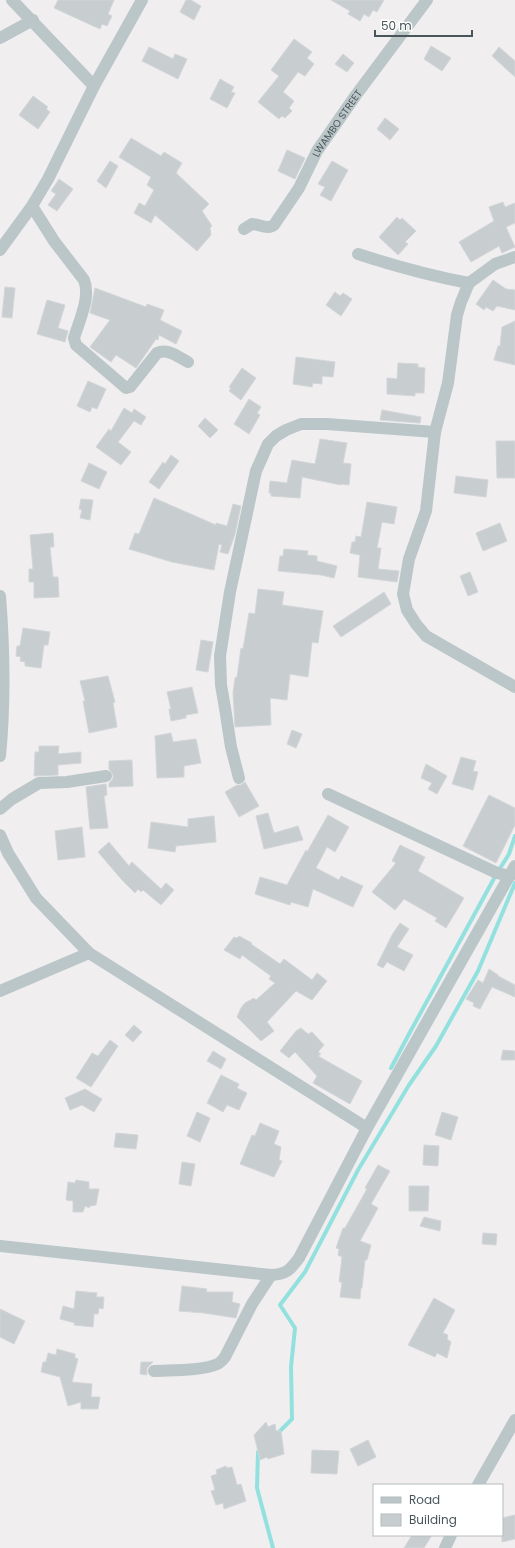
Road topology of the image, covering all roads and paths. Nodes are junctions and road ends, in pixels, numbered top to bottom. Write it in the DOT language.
graph roads {
  1 [pos="12,0"];
  2 [pos="142,0"];
  3 [pos="427,0"];
  4 [pos="33,20"];
  5 [pos="0,38"];
  6 [pos="94,86"];
  7 [pos="32,206"];
  8 [pos="244,229"];
  9 [pos="0,250"];
  10 [pos="358,254"];
  11 [pos="515,257"];
  12 [pos="469,283"];
  13 [pos="188,362"];
  14 [pos="435,432"];
  15 [pos="0,596"];
  16 [pos="1,655"];
  17 [pos="515,687"];
  18 [pos="0,756"];
  19 [pos="106,776"];
  20 [pos="239,778"];
  21 [pos="328,794"];
  22 [pos="0,809"];
  23 [pos="0,835"];
  24 [pos="512,871"];
  25 [pos="89,953"];
  26 [pos="0,991"];
  27 [pos="367,1128"];
  28 [pos="0,1246"];
  29 [pos="271,1275"];
  30 [pos="154,1371"];
  31 [pos="515,1420"];
  32 [pos="479,1484"];
  33 [pos="451,1536"];
  34 [pos="445,1548"];
  1 -- 4 [label="street"];
  2 -- 6 [label="street"];
  3 -- 8 [label="street, LWAMBO STREET"];
  4 -- 5 [label="street"];
  4 -- 6 [label="street"];
  6 -- 7 [label="street"];
  7 -- 9 [label="street"];
  7 -- 13 [label="street"];
  10 -- 12 [label="street"];
  11 -- 12 [label="street"];
  12 -- 14 [label="street"];
  14 -- 17 [label="street"];
  14 -- 20 [label="street"];
  15 -- 16 [label="street"];
  16 -- 18 [label="street"];
  19 -- 22 [label="street"];
  21 -- 24 [label="street"];
  23 -- 25 [label="street"];
  24 -- 27 [label="street"];
  25 -- 26 [label="street"];
  25 -- 27 [label="street"];
  27 -- 29 [label="street"];
  28 -- 29 [label="street"];
  29 -- 30 [label="street"];
  31 -- 32 [label="street"];
  33 -- 34 [label="street"];
}
